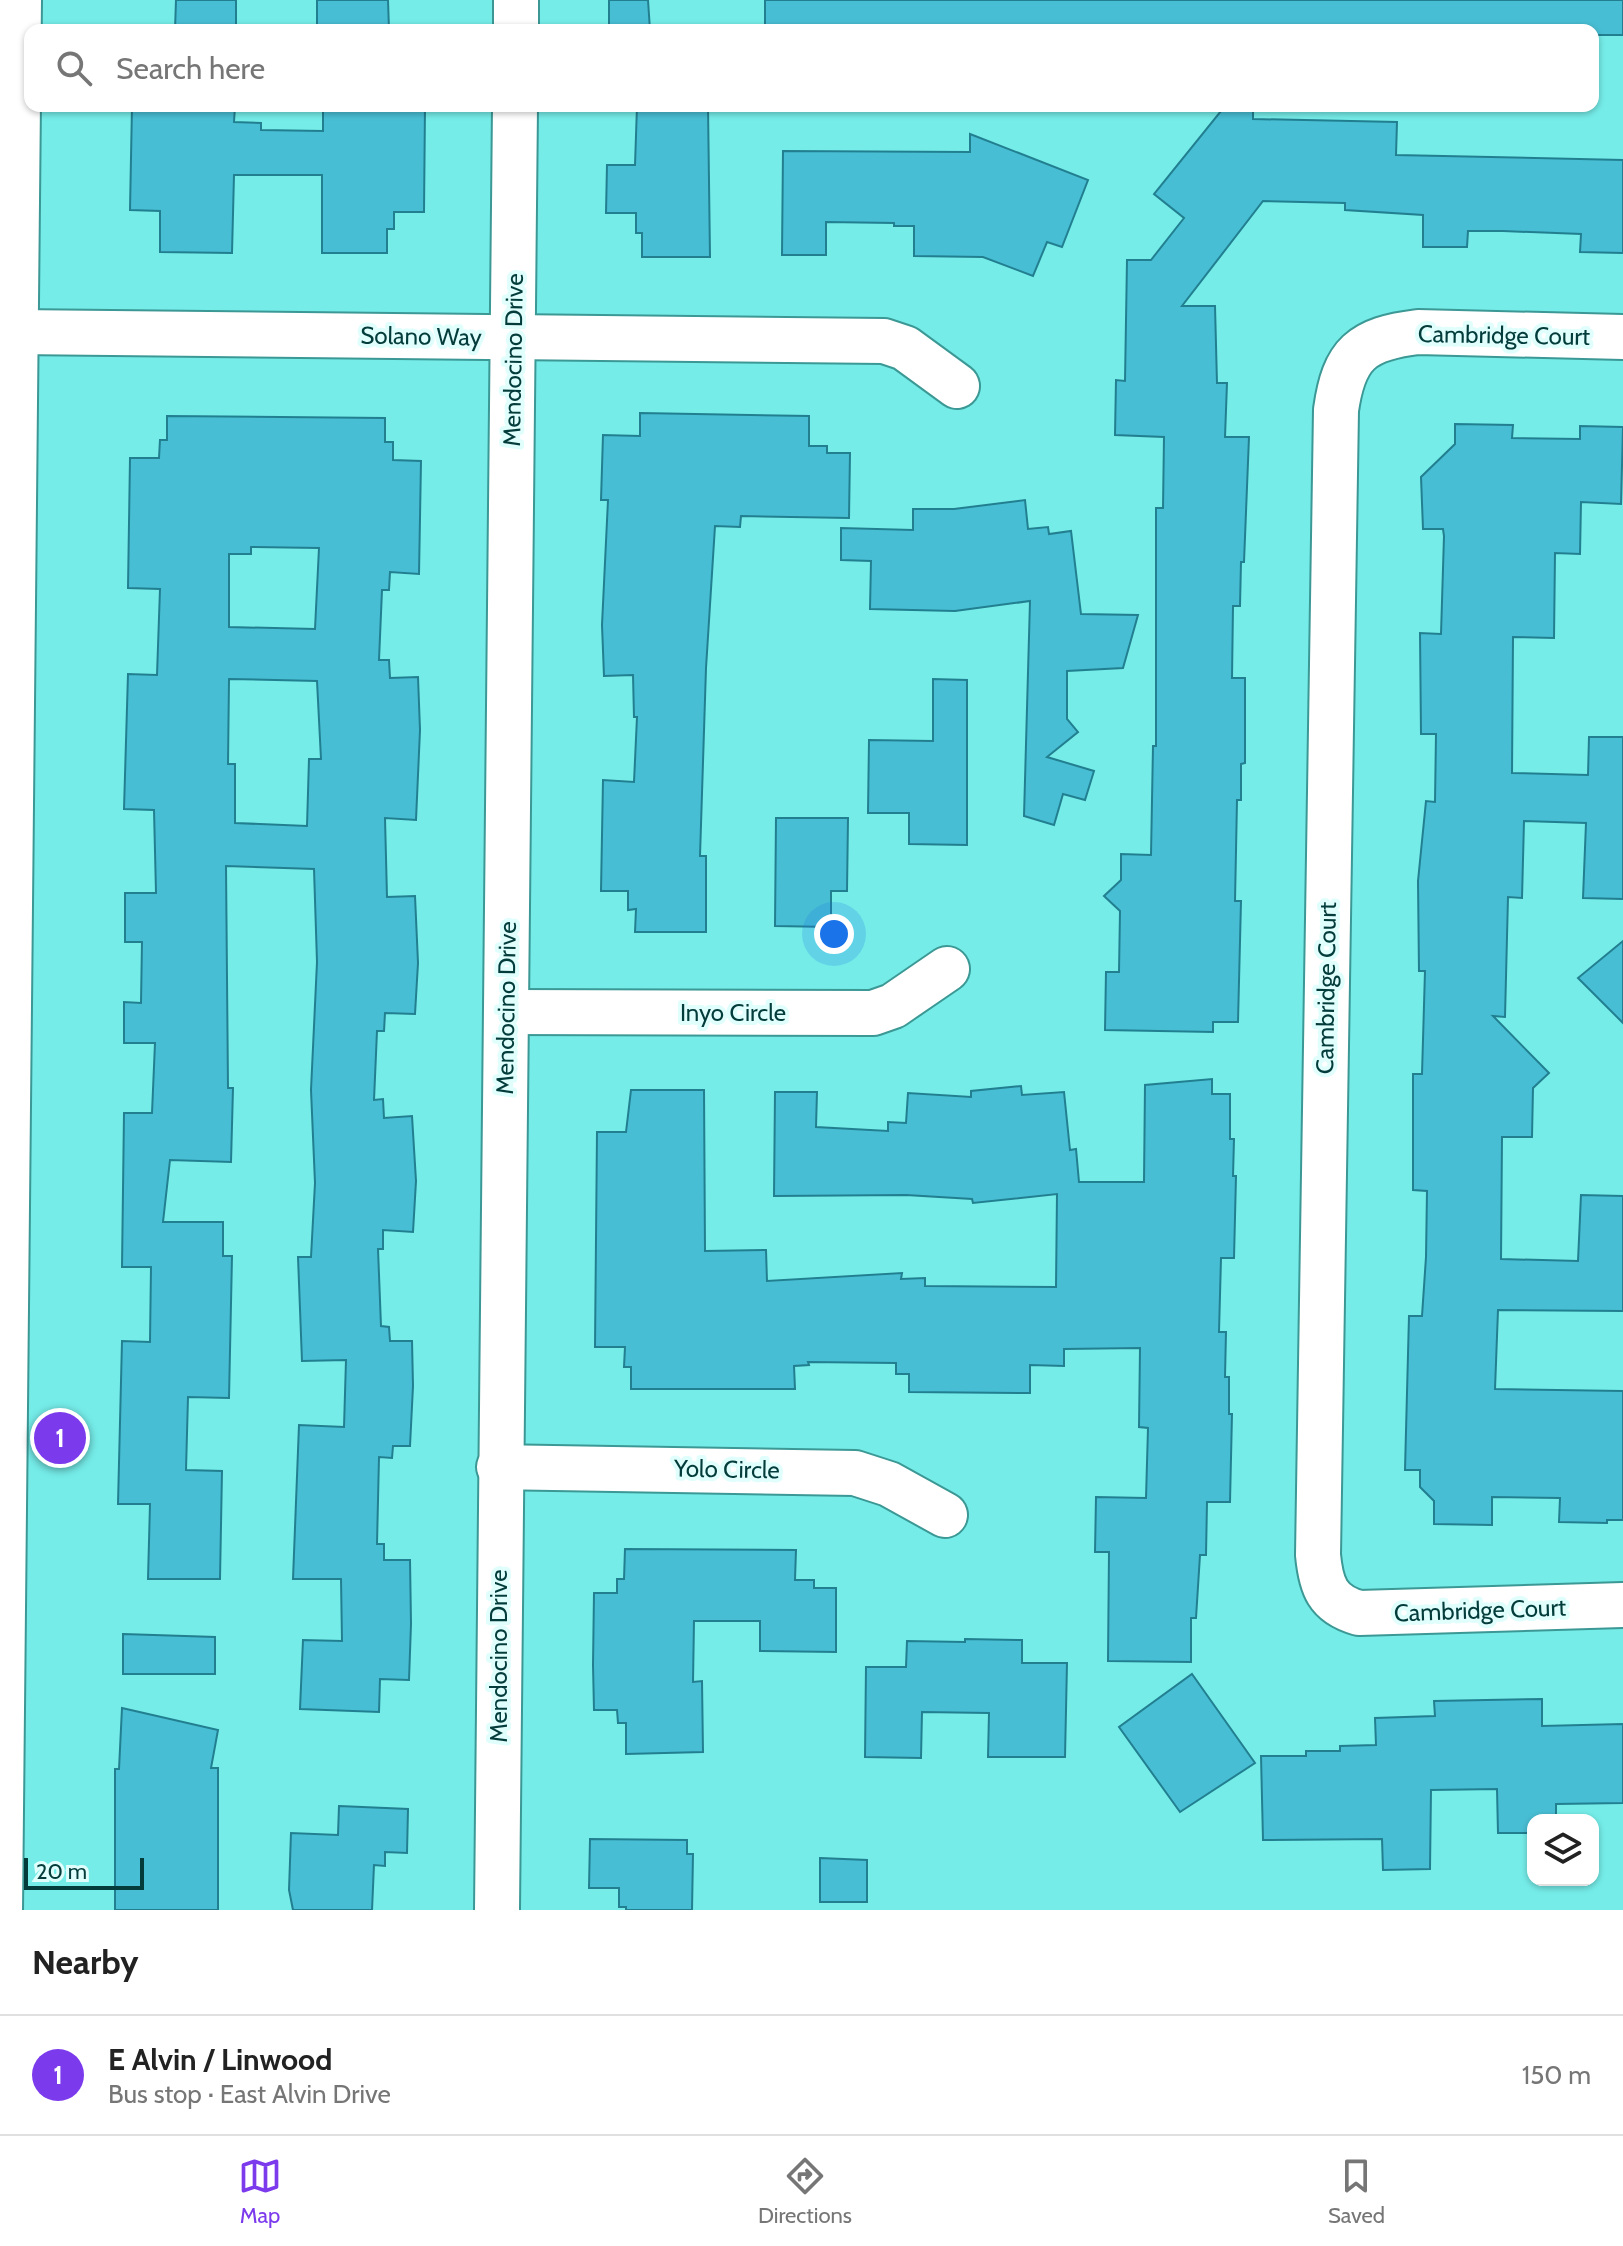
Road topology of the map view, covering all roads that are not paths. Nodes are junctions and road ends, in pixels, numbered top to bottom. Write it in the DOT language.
graph roads {
  1 [pos="19,0"];
  2 [pos="516,0"];
  3 [pos="516,24"];
  4 [pos="515,112"];
  5 [pos="15,332"];
  6 [pos="513,337"];
  7 [pos="1623,337"];
  8 [pos="957,386"];
  9 [pos="947,969"];
  10 [pos="506,1012"];
  11 [pos="499,1467"];
  12 [pos="945,1515"];
  13 [pos="1623,1605"];
  14 [pos="2,1641"];
  15 [pos="0,1910"];
  16 [pos="497,1910"];
  1 -- 5 [label="street"];
  2 -- 3 [label="street"];
  4 -- 6 [label="street, Mendocino Drive"];
  5 -- 6 [label="street, Solano Way"];
  5 -- 14 [label="street"];
  6 -- 8 [label="street, Solano Way"];
  6 -- 10 [label="street, Mendocino Drive"];
  7 -- 13 [label="street, Cambridge Court"];
  9 -- 10 [label="street, Inyo Circle"];
  10 -- 11 [label="street, Mendocino Drive"];
  11 -- 12 [label="street, Yolo Circle"];
  11 -- 16 [label="street, Mendocino Drive"];
  14 -- 15 [label="street"];
}
